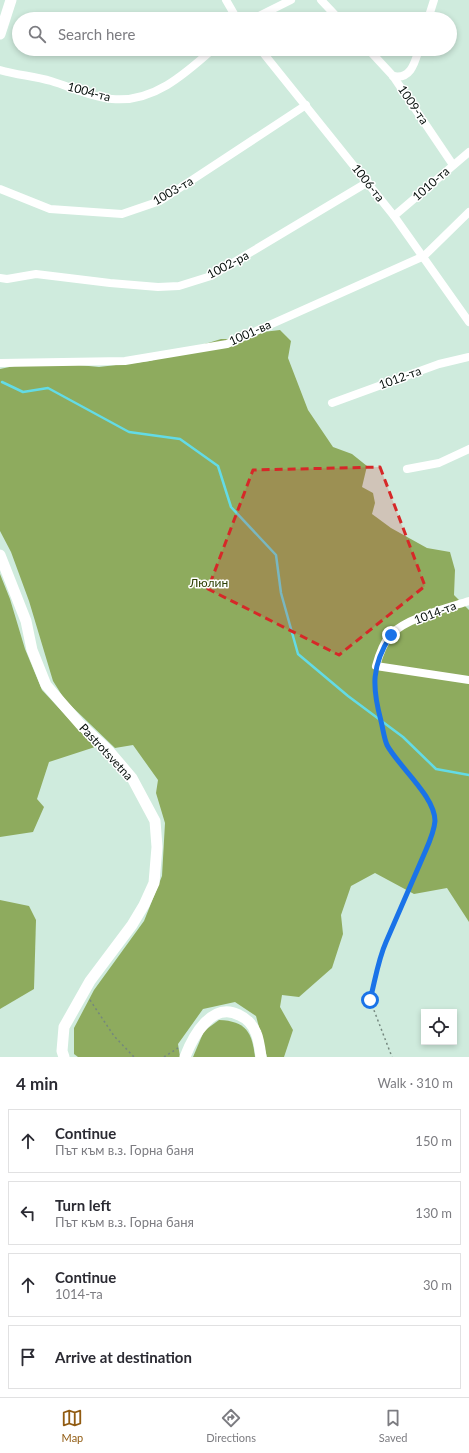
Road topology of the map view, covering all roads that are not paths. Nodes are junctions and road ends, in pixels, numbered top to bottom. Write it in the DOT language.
graph roads {
  1 [pos="11,0"];
  2 [pos="226,0"];
  3 [pos="291,0"];
  4 [pos="321,0"];
  5 [pos="434,0"];
  6 [pos="233,12"];
  7 [pos="267,12"];
  8 [pos="332,12"];
  9 [pos="430,12"];
  10 [pos="0,34"];
  11 [pos="205,56"];
  12 [pos="266,56"];
  13 [pos="374,56"];
  14 [pos="416,56"];
  15 [pos="0,70"];
  16 [pos="393,76"];
  17 [pos="306,105"];
  18 [pos="469,152"];
  19 [pos="453,165"];
  20 [pos="368,182"];
  21 [pos="0,189"];
  22 [pos="469,212"];
  23 [pos="394,216"];
  24 [pos="424,256"];
  25 [pos="0,278"];
  26 [pos="469,322"];
  27 [pos="469,357"];
  28 [pos="0,363"];
  29 [pos="332,403"];
  30 [pos="469,449"];
  31 [pos="406,469"];
  32 [pos="0,554"];
  33 [pos="469,601"];
  34 [pos="469,680"];
  35 [pos="64,1057"];
  36 [pos="186,1057"];
  37 [pos="261,1057"];
  1 -- 10 [label="street"];
  2 -- 6 [label="street"];
  3 -- 7 [label="street"];
  4 -- 8 [label="street"];
  5 -- 9 [label="street"];
  11 -- 15 [label="street, 1004-та"];
  12 -- 17 [label="street, 1006-та"];
  13 -- 16 [label="street, 1009-та"];
  14 -- 16 [label="street"];
  16 -- 19 [label="street, 1009-та"];
  17 -- 20 [label="street, 1006-та"];
  17 -- 21 [label="street, 1003-та"];
  18 -- 19 [label="street, 1010-та"];
  19 -- 23 [label="street, 1010-та"];
  20 -- 23 [label="street, 1006-та"];
  20 -- 25 [label="street, 1002-ра"];
  22 -- 24 [label="street, 1001-ва"];
  23 -- 24 [label="street, 1006-та"];
  24 -- 26 [label="street, 1006-та"];
  24 -- 28 [label="street, 1001-ва"];
  27 -- 29 [label="street, 1012-та"];
  30 -- 31 [label="street"];
  32 -- 35 [label="street, Pastrotsvetna"];
  33 -- 34 [label="street, 1014-та"];
  36 -- 37 [label="street"];
}
